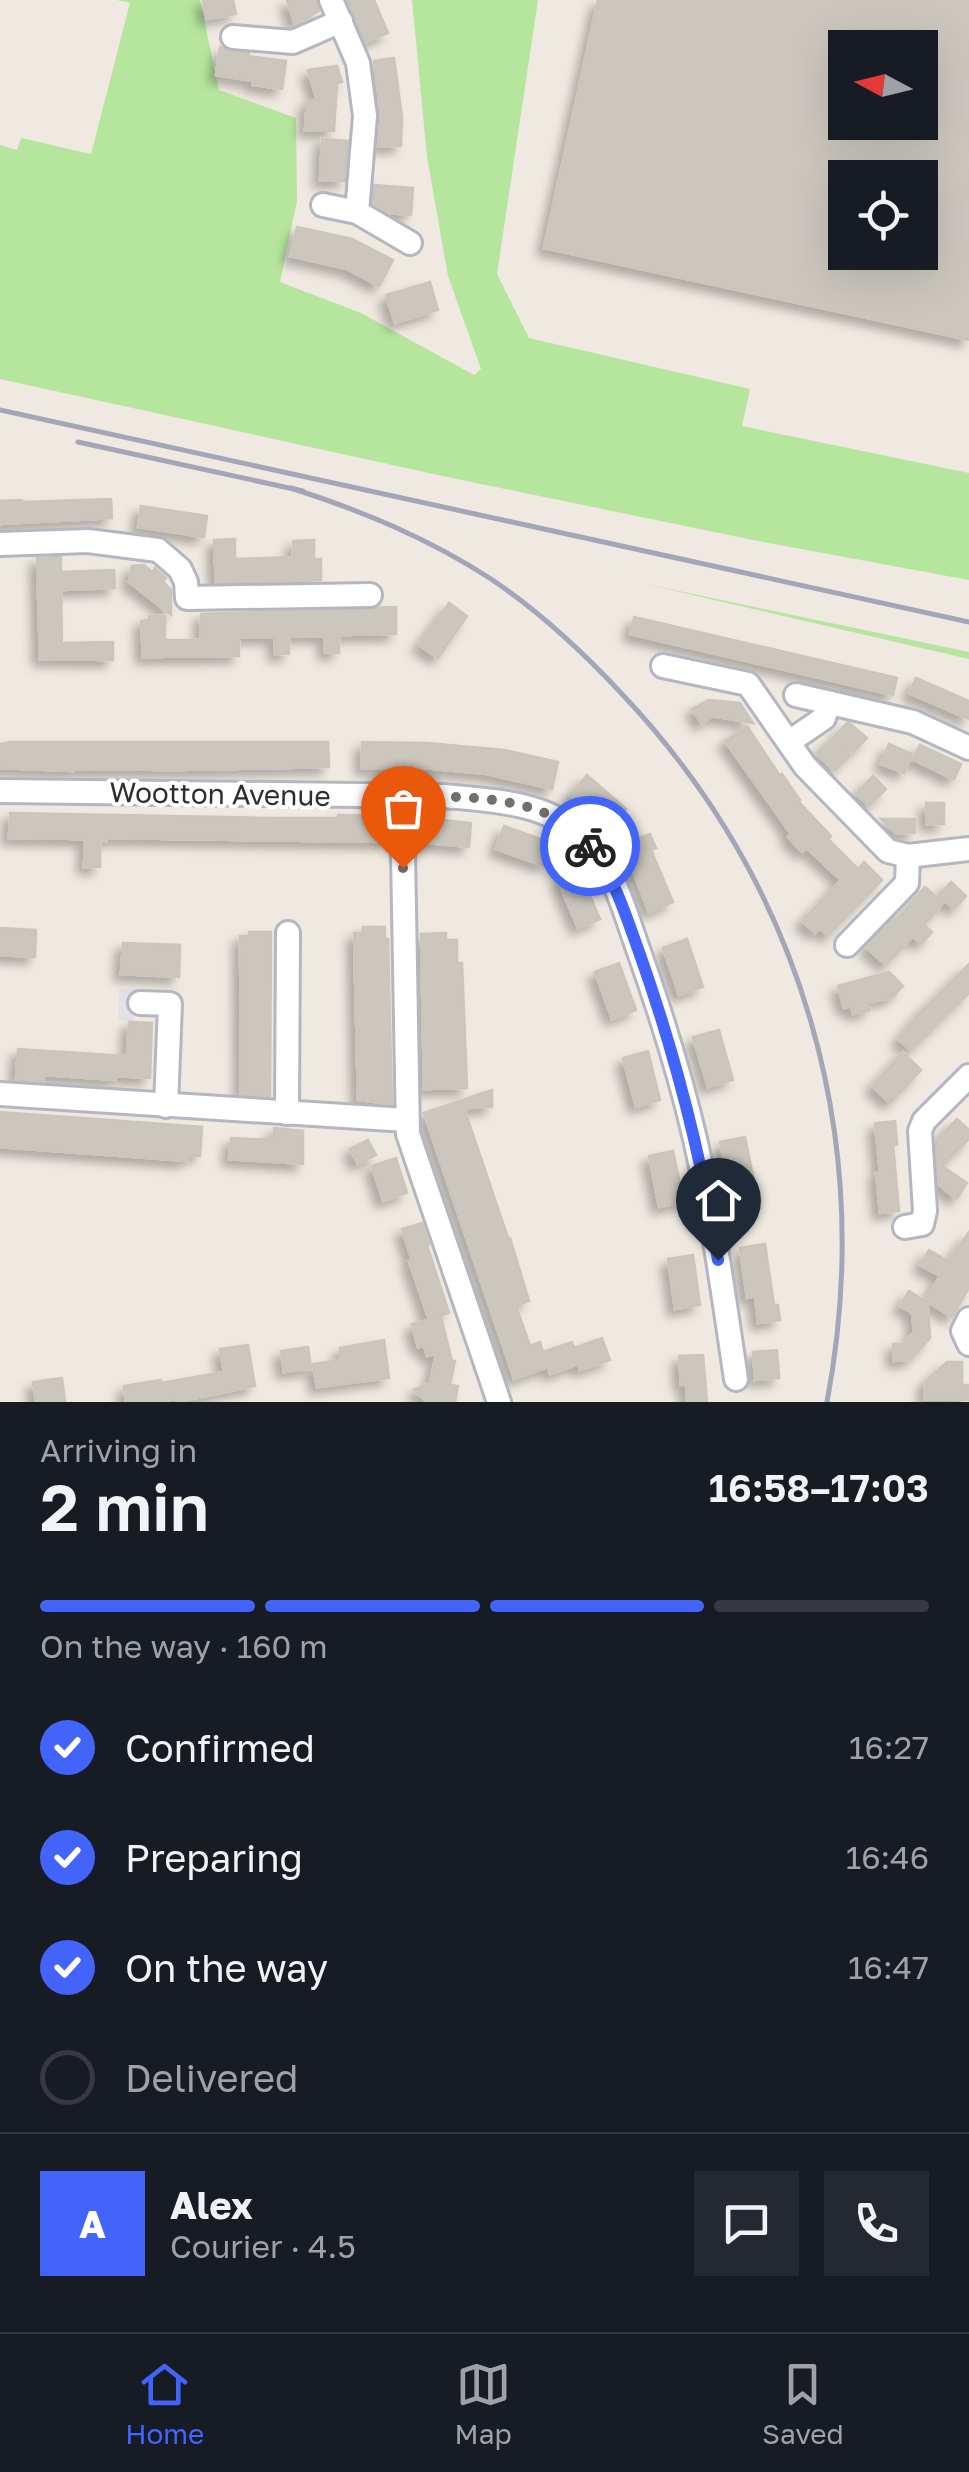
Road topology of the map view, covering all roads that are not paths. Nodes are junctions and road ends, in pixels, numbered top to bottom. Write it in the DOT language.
graph roads {
  1 [pos="336,11"];
  2 [pos="232,37"];
  3 [pos="324,205"];
  4 [pos="357,212"];
  5 [pos="410,243"];
  6 [pos="0,544"];
  7 [pos="341,570"];
  8 [pos="341,595"];
  9 [pos="370,595"];
  10 [pos="663,666"];
  11 [pos="796,695"];
  12 [pos="829,703"];
  13 [pos="790,742"];
  14 [pos="969,748"];
  15 [pos="0,791"];
  16 [pos="402,796"];
  17 [pos="969,849"];
  18 [pos="908,856"];
  19 [pos="288,933"];
  20 [pos="847,945"];
  21 [pos="140,1003"];
  22 [pos="969,1076"];
  23 [pos="0,1094"];
  24 [pos="166,1106"];
  25 [pos="287,1113"];
  26 [pos="407,1120"];
  27 [pos="905,1227"];
  28 [pos="969,1319"];
  29 [pos="969,1344"];
  30 [pos="736,1379"];
  31 [pos="500,1402"];
  1 -- 2 [label="street"];
  1 -- 4 [label="street"];
  3 -- 4 [label="street"];
  4 -- 5 [label="street"];
  6 -- 8 [label="street"];
  7 -- 8 [label="street"];
  8 -- 9 [label="street"];
  10 -- 13 [label="street"];
  11 -- 12 [label="street"];
  12 -- 13 [label="street"];
  12 -- 14 [label="street"];
  13 -- 18 [label="street"];
  15 -- 16 [label="street, Wootton Avenue"];
  16 -- 26 [label="street"];
  16 -- 30 [label="street, Wootton Avenue"];
  17 -- 18 [label="street"];
  18 -- 20 [label="street"];
  19 -- 25 [label="street"];
  21 -- 24 [label="street"];
  22 -- 27 [label="street"];
  23 -- 24 [label="street"];
  24 -- 25 [label="street"];
  25 -- 26 [label="street"];
  26 -- 31 [label="street"];
  28 -- 29 [label="street"];
}
